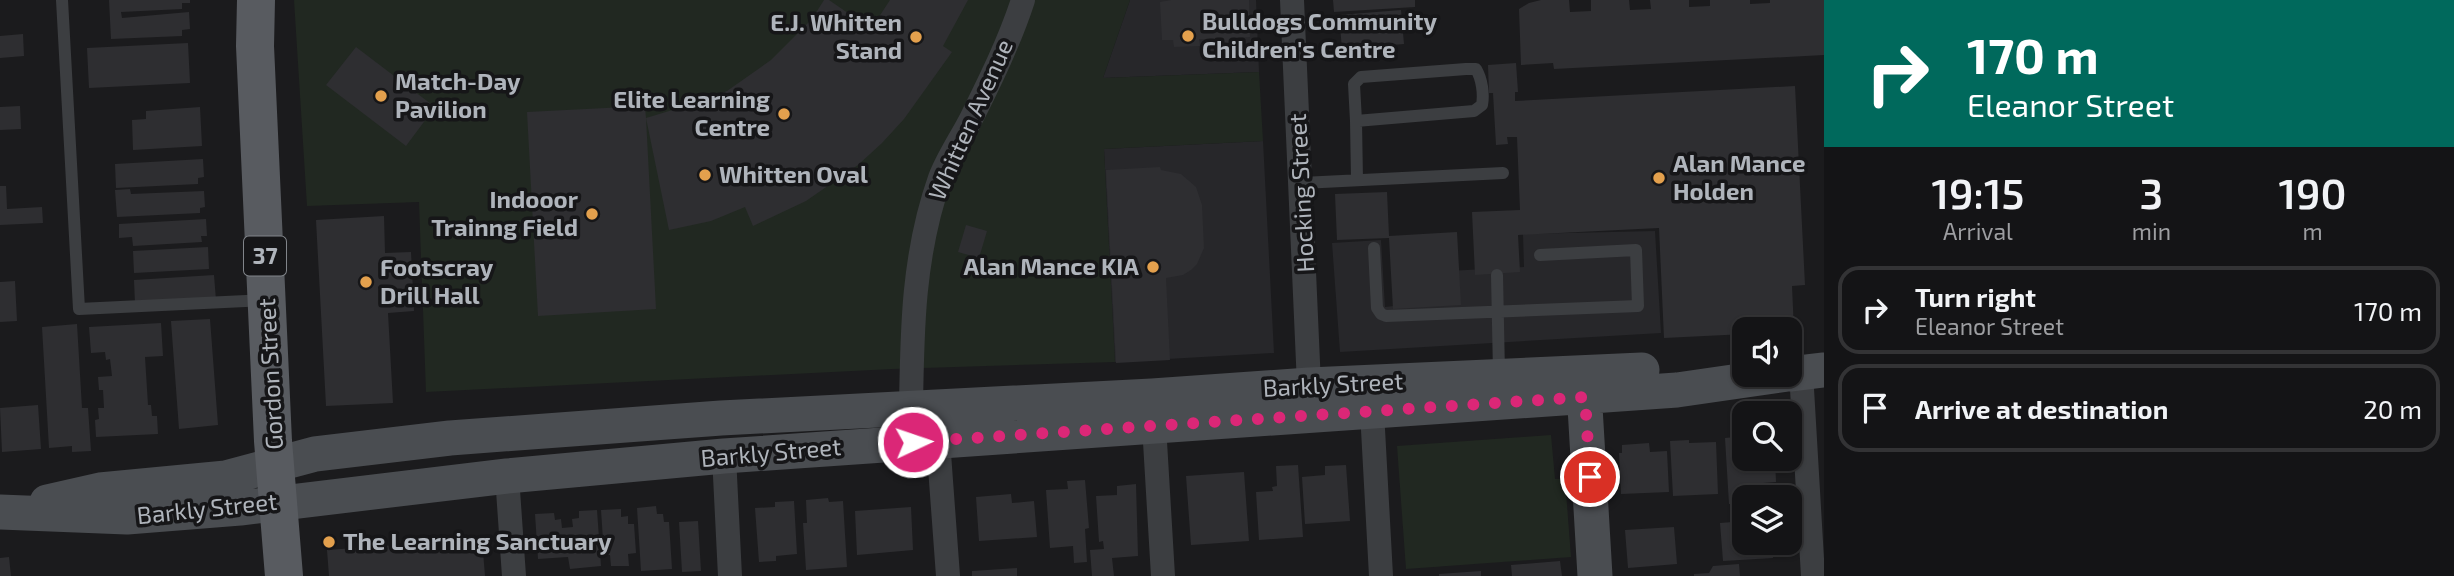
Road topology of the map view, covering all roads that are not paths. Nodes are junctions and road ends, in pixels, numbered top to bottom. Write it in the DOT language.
graph roads {
  1 [pos="62,0"];
  2 [pos="248,0"];
  3 [pos="256,0"];
  4 [pos="1023,0"];
  5 [pos="1293,0"];
  6 [pos="255,46"];
  7 [pos="1356,121"];
  8 [pos="1503,173"];
  9 [pos="1357,180"];
  10 [pos="1302,183"];
  11 [pos="1374,248"];
  12 [pos="1540,254"];
  13 [pos="1497,275"];
  14 [pos="268,299"];
  15 [pos="1497,312"];
  16 [pos="1732,370"];
  17 [pos="1732,382"];
  18 [pos="1584,384"];
  19 [pos="1800,387"];
  20 [pos="1499,390"];
  21 [pos="1371,397"];
  22 [pos="1310,400"];
  23 [pos="1153,411"];
  24 [pos="721,418"];
  25 [pos="924,425"];
  26 [pos="724,456"];
  27 [pos="276,466"];
  28 [pos="507,476"];
  29 [pos="279,503"];
  30 [pos="3,511"];
  31 [pos="284,576"];
  32 [pos="514,576"];
  33 [pos="730,576"];
  34 [pos="948,576"];
  35 [pos="1163,576"];
  36 [pos="1381,576"];
  37 [pos="1595,576"];
  38 [pos="1814,576"];
  1 -- 14 [label="lane"];
  2 -- 6 [label="main road, Gordon Street / 37"];
  3 -- 6 [label="main road, Gordon Street / 37"];
  4 -- 25 [label="street, Whitten Avenue"];
  5 -- 10 [label="street, Hocking Street"];
  6 -- 14 [label="main road, Gordon Street / 37"];
  7 -- 7 [label="lane"];
  7 -- 9 [label="lane"];
  8 -- 9 [label="lane"];
  9 -- 10 [label="lane"];
  10 -- 22 [label="street, Hocking Street"];
  11 -- 15 [label="lane"];
  12 -- 15 [label="lane"];
  13 -- 15 [label="lane"];
  14 -- 27 [label="main road, Gordon Street / 37"];
  15 -- 20 [label="lane"];
  16 -- 18 [label="street, Barkly Street"];
  17 -- 18 [label="street, Barkly Street"];
  18 -- 20 [label="street, Barkly Street"];
  18 -- 37 [label="street"];
  19 -- 38 [label="street"];
  20 -- 21 [label="street, Barkly Street"];
  21 -- 22 [label="street, Barkly Street"];
  21 -- 36 [label="street"];
  22 -- 23 [label="street, Barkly Street"];
  23 -- 25 [label="street, Barkly Street"];
  23 -- 35 [label="street"];
  24 -- 25 [label="street, Barkly Street"];
  24 -- 26 [label="street"];
  24 -- 27 [label="street, Barkly Street"];
  25 -- 26 [label="street, Barkly Street"];
  25 -- 34 [label="street, Whitten Avenue"];
  26 -- 28 [label="street, Barkly Street"];
  26 -- 33 [label="street"];
  27 -- 29 [label="main road, Gordon Street / 37"];
  27 -- 30 [label="street, Barkly Street"];
  28 -- 29 [label="street, Barkly Street"];
  28 -- 32 [label="street"];
  29 -- 30 [label="street, Barkly Street"];
  29 -- 31 [label="main road, Gordon Street / 37"];
}
